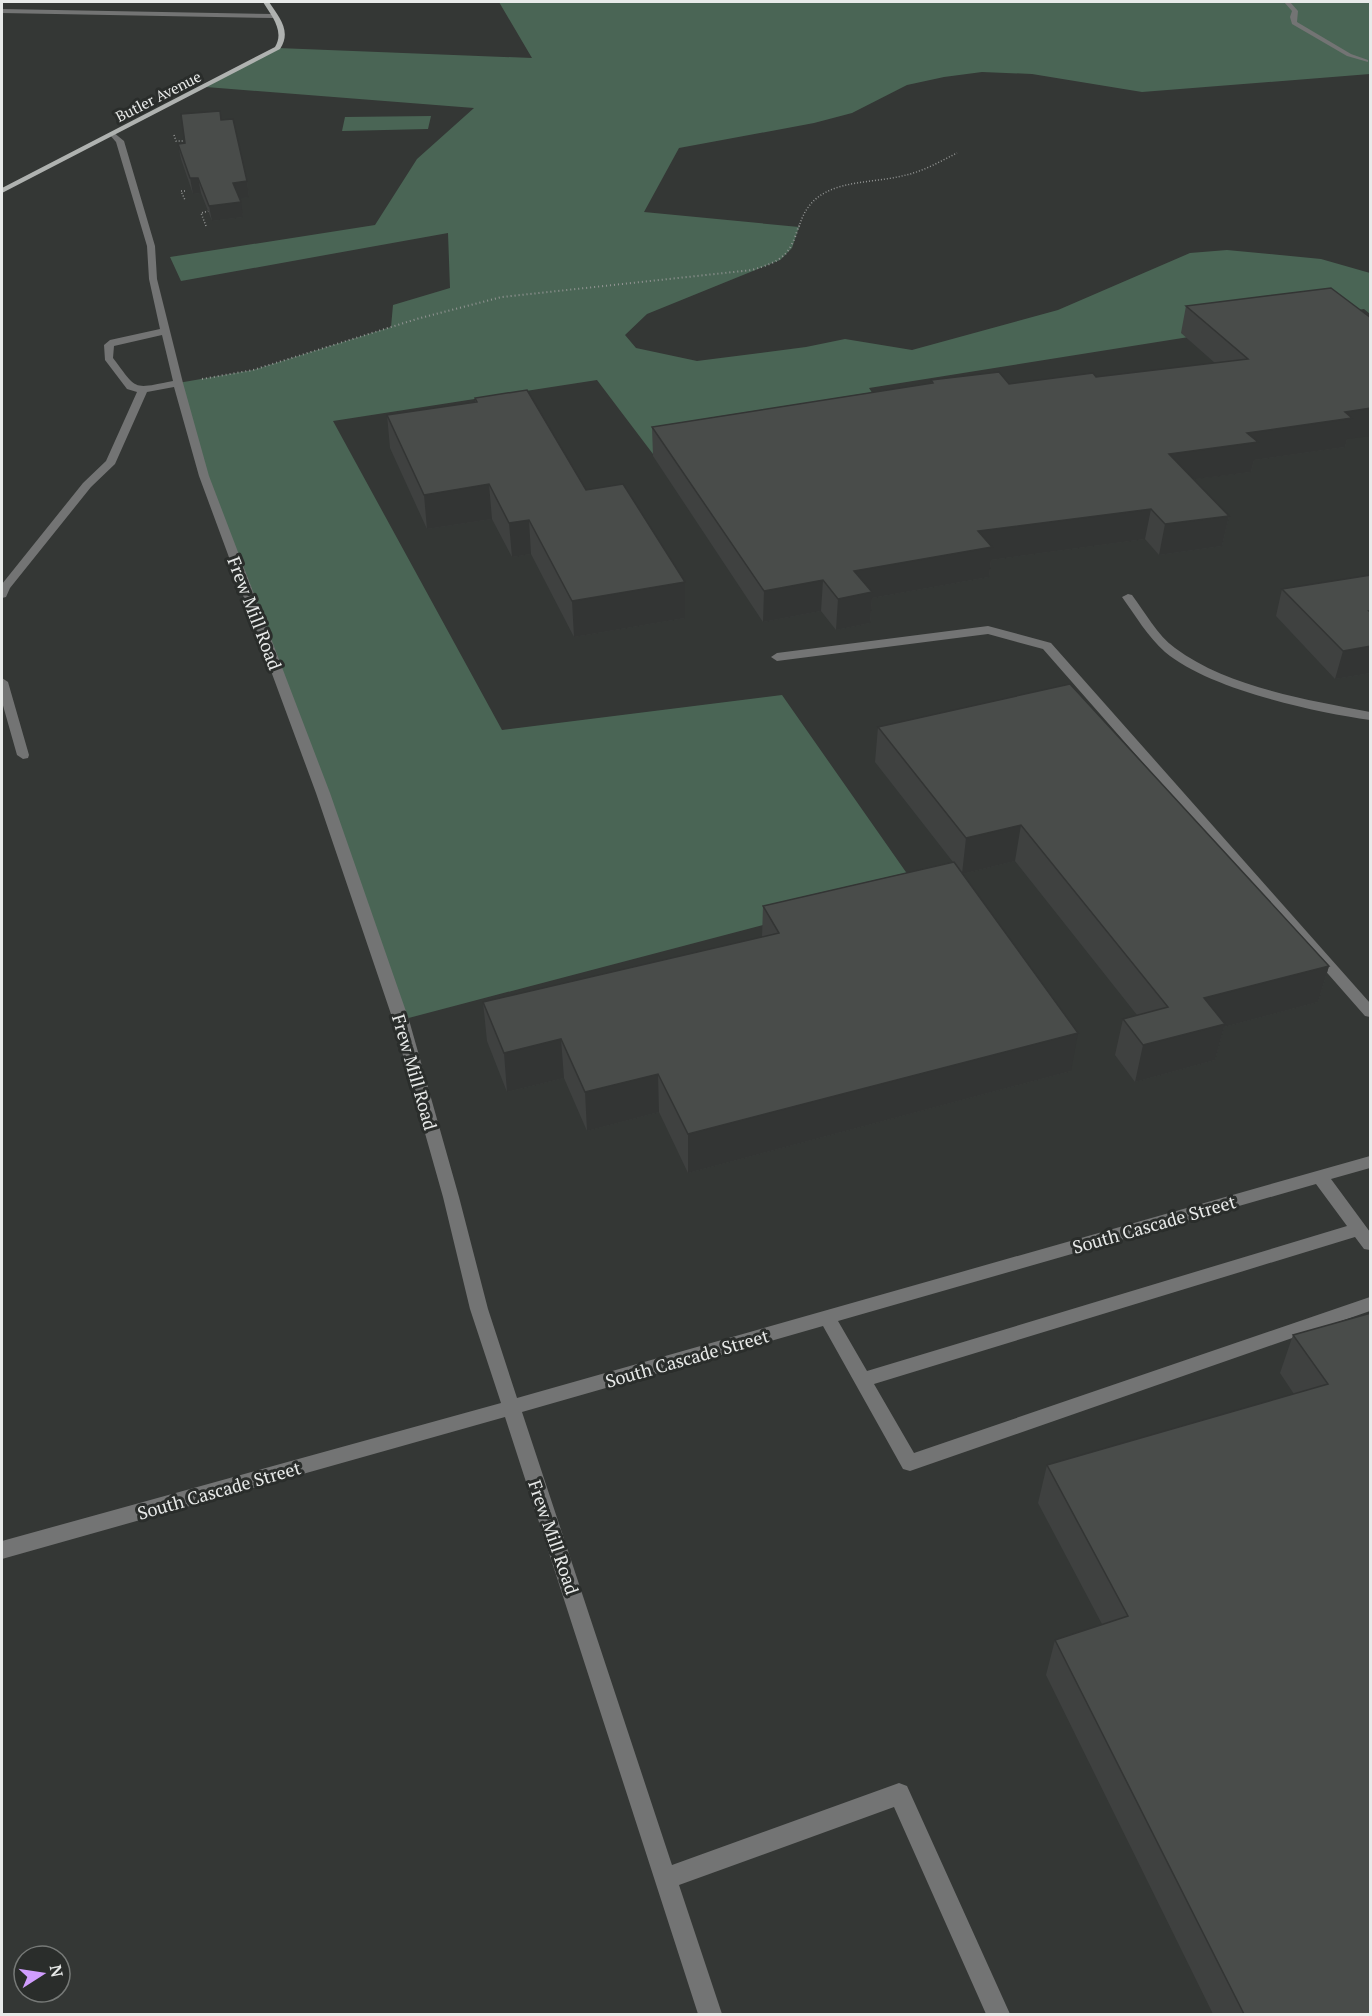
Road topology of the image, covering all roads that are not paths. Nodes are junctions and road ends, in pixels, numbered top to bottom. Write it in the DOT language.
graph roads {
  1 [pos="266,2"];
  2 [pos="1287,2"];
  3 [pos="2,10"];
  4 [pos="10,11"];
  5 [pos="274,16"];
  6 [pos="2,20"];
  7 [pos="1366,61"];
  8 [pos="113,134"];
  9 [pos="2,191"];
  10 [pos="165,331"];
  11 [pos="178,383"];
  12 [pos="143,390"];
  13 [pos="2,595"];
  14 [pos="1128,597"];
  15 [pos="777,657"];
  16 [pos="2,682"];
  17 [pos="1371,716"];
  18 [pos="23,755"];
  19 [pos="1371,1012"];
  20 [pos="1371,1162"];
  21 [pos="1319,1176"];
  22 [pos="1359,1228"];
  23 [pos="1371,1244"];
  24 [pos="1371,1304"];
  25 [pos="827,1317"];
  26 [pos="862,1380"];
  27 [pos="510,1408"];
  28 [pos="2,1550"];
  29 [pos="666,1878"];
  30 [pos="710,2014"];
  31 [pos="998,2014"];
  1 -- 5 [label="main road, Butler Avenue"];
  2 -- 7 [label="street"];
  3 -- 4 [label="street"];
  4 -- 5 [label="street"];
  4 -- 6 [label="street"];
  5 -- 8 [label="main road, Butler Avenue"];
  8 -- 9 [label="main road, Butler Avenue"];
  8 -- 10 [label="street, Frew Mill Road"];
  10 -- 11 [label="street, Frew Mill Road"];
  10 -- 12 [label="street"];
  11 -- 12 [label="street"];
  11 -- 27 [label="street, Frew Mill Road"];
  12 -- 13 [label="street"];
  14 -- 17 [label="street"];
  15 -- 19 [label="street"];
  16 -- 18 [label="street"];
  20 -- 21 [label="street, South Cascade Street"];
  21 -- 22 [label="street"];
  21 -- 25 [label="street, South Cascade Street"];
  22 -- 23 [label="street"];
  22 -- 26 [label="street"];
  24 -- 26 [label="street"];
  25 -- 26 [label="street"];
  25 -- 27 [label="street, South Cascade Street"];
  27 -- 28 [label="street, South Cascade Street"];
  27 -- 29 [label="street, Frew Mill Road"];
  29 -- 30 [label="street, Frew Mill Road"];
  29 -- 31 [label="street"];
}
